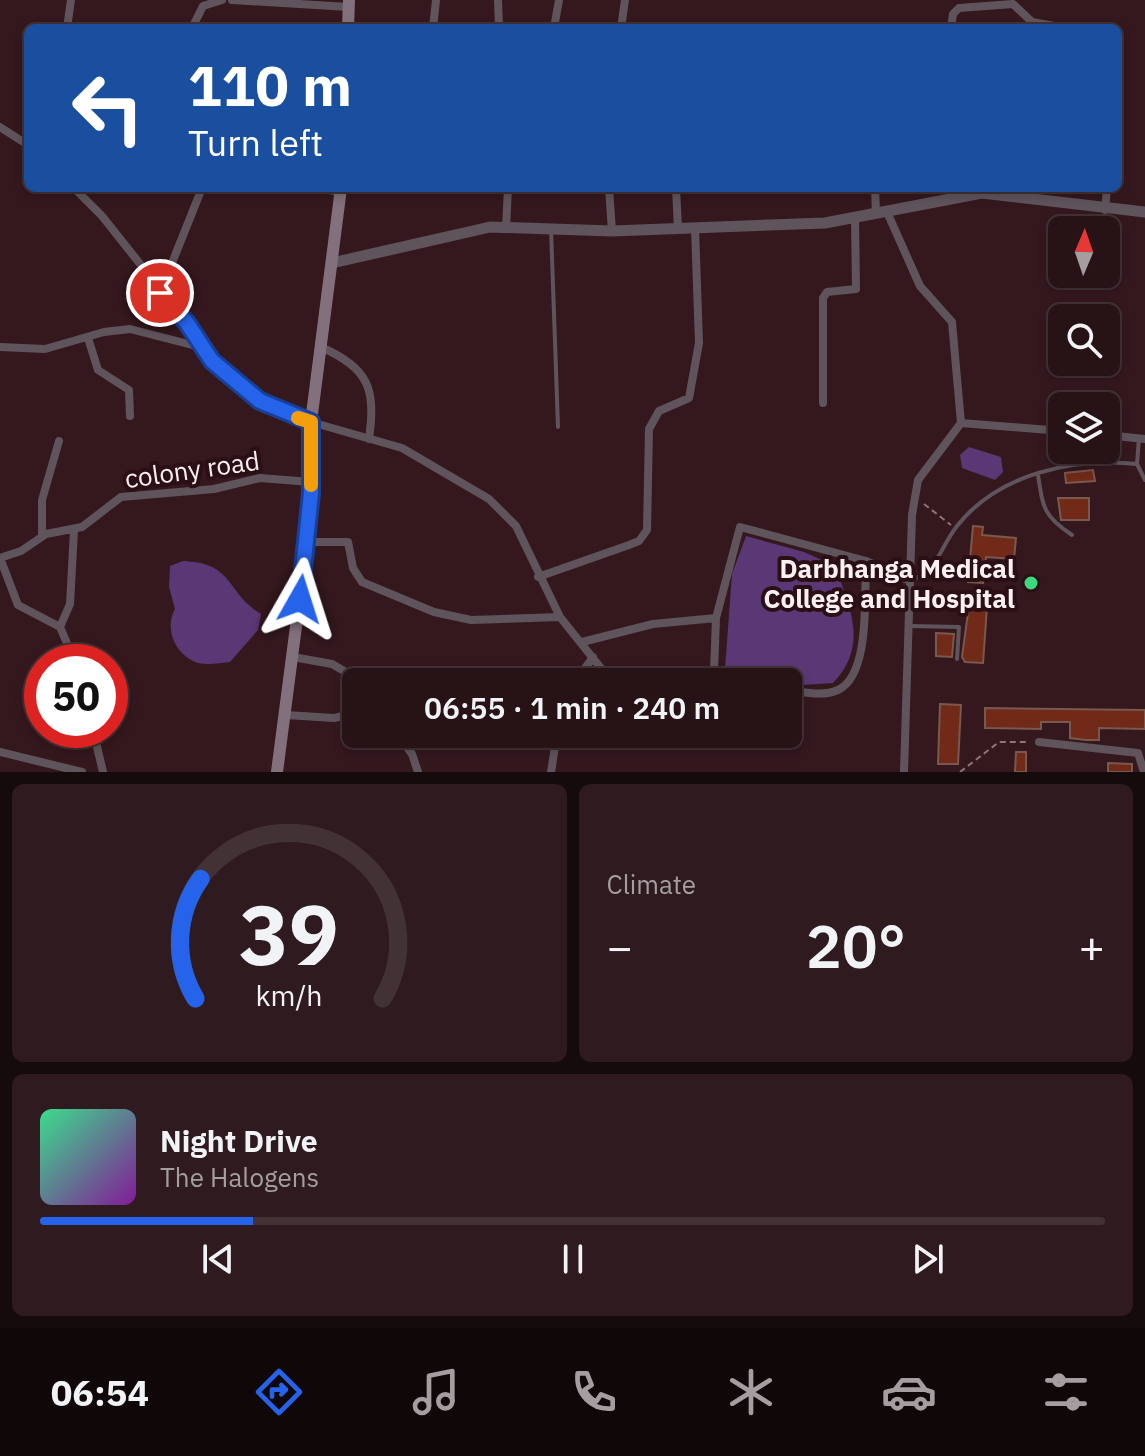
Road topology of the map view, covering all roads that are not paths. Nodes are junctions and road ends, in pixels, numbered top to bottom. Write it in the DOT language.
graph roads {
  1 [pos="71,0"];
  2 [pos="214,0"];
  3 [pos="232,0"];
  4 [pos="436,0"];
  5 [pos="498,0"];
  6 [pos="559,0"];
  7 [pos="625,0"];
  8 [pos="349,3"];
  9 [pos="68,24"];
  10 [pos="194,24"];
  11 [pos="348,24"];
  12 [pos="433,24"];
  13 [pos="499,24"];
  14 [pos="555,24"];
  15 [pos="622,24"];
  16 [pos="952,24"];
  17 [pos="1043,24"];
  18 [pos="0,127"];
  19 [pos="24,142"];
  20 [pos="78,192"];
  21 [pos="200,192"];
  22 [pos="341,192"];
  23 [pos="508,192"];
  24 [pos="609,192"];
  25 [pos="676,192"];
  26 [pos="876,192"];
  27 [pos="1107,192"];
  28 [pos="1105,210"];
  29 [pos="1145,212"];
  30 [pos="881,213"];
  31 [pos="855,218"];
  32 [pos="551,227"];
  33 [pos="506,228"];
  34 [pos="695,228"];
  35 [pos="678,229"];
  36 [pos="612,231"];
  37 [pos="332,263"];
  38 [pos="160,293"];
  39 [pos="88,338"];
  40 [pos="0,347"];
  41 [pos="200,347"];
  42 [pos="321,347"];
  43 [pos="823,403"];
  44 [pos="130,416"];
  45 [pos="311,422"];
  46 [pos="961,423"];
  47 [pos="558,427"];
  48 [pos="1048,430"];
  49 [pos="1120,436"];
  50 [pos="1142,438"];
  51 [pos="369,439"];
  52 [pos="59,441"];
  53 [pos="1137,464"];
  54 [pos="1038,475"];
  55 [pos="1145,480"];
  56 [pos="311,482"];
  57 [pos="74,530"];
  58 [pos="1072,535"];
  59 [pos="42,536"];
  60 [pos="307,542"];
  61 [pos="0,558"];
  62 [pos="866,561"];
  63 [pos="538,577"];
  64 [pos="910,581"];
  65 [pos="560,617"];
  66 [pos="716,618"];
  67 [pos="910,626"];
  68 [pos="60,627"];
  69 [pos="582,642"];
  70 [pos="67,644"];
  71 [pos="293,657"];
  72 [pos="593,657"];
  73 [pos="957,659"];
  74 [pos="585,668"];
  75 [pos="601,668"];
  76 [pos="714,668"];
  77 [pos="342,670"];
  78 [pos="802,692"];
  79 [pos="286,715"];
  80 [pos="342,716"];
  81 [pos="1039,742"];
  82 [pos="97,748"];
  83 [pos="408,748"];
  84 [pos="555,748"];
  85 [pos="0,752"];
  86 [pos="38,761"];
  87 [pos="34,772"];
  88 [pos="82,772"];
  89 [pos="103,772"];
  90 [pos="277,772"];
  91 [pos="418,772"];
  92 [pos="551,772"];
  93 [pos="904,772"];
  94 [pos="1144,772"];
  1 -- 9 [label="street"];
  2 -- 10 [label="street"];
  3 -- 8 [label="street"];
  4 -- 12 [label="street"];
  5 -- 13 [label="street"];
  6 -- 14 [label="street"];
  7 -- 15 [label="street"];
  8 -- 11 [label="main road"];
  16 -- 17 [label="street"];
  18 -- 19 [label="street"];
  20 -- 38 [label="street"];
  21 -- 38 [label="street"];
  22 -- 37 [label="main road"];
  23 -- 33 [label="street"];
  24 -- 36 [label="street"];
  25 -- 35 [label="street"];
  26 -- 30 [label="street"];
  27 -- 28 [label="street"];
  28 -- 29 [label="street"];
  28 -- 30 [label="street"];
  30 -- 31 [label="street"];
  30 -- 46 [label="street"];
  31 -- 34 [label="street"];
  31 -- 43 [label="street"];
  32 -- 33 [label="street"];
  32 -- 36 [label="street"];
  32 -- 47 [label="lane"];
  33 -- 37 [label="street"];
  34 -- 35 [label="street"];
  34 -- 63 [label="street"];
  35 -- 36 [label="street"];
  37 -- 42 [label="main road"];
  38 -- 41 [label="street"];
  39 -- 40 [label="street"];
  39 -- 41 [label="street"];
  39 -- 44 [label="street"];
  41 -- 45 [label="street"];
  42 -- 45 [label="main road"];
  42 -- 51 [label="street"];
  45 -- 51 [label="street"];
  45 -- 56 [label="main road"];
  46 -- 48 [label="street"];
  46 -- 64 [label="street"];
  49 -- 50 [label="street"];
  50 -- 53 [label="lane"];
  51 -- 63 [label="street"];
  52 -- 59 [label="street"];
  53 -- 54 [label="lane"];
  53 -- 55 [label="lane"];
  54 -- 58 [label="lane"];
  54 -- 64 [label="lane"];
  56 -- 57 [label="street, colony road"];
  56 -- 60 [label="main road"];
  57 -- 59 [label="street, colony road"];
  57 -- 68 [label="street"];
  59 -- 61 [label="street, colony road"];
  60 -- 65 [label="street"];
  60 -- 71 [label="main road"];
  61 -- 68 [label="street"];
  62 -- 64 [label="street"];
  62 -- 66 [label="street"];
  62 -- 78 [label="street"];
  63 -- 65 [label="street"];
  64 -- 67 [label="street"];
  65 -- 69 [label="street"];
  66 -- 69 [label="street"];
  66 -- 76 [label="street"];
  67 -- 73 [label="lane"];
  67 -- 93 [label="street"];
  68 -- 70 [label="street"];
  69 -- 72 [label="street"];
  71 -- 77 [label="street"];
  71 -- 79 [label="main road"];
  72 -- 74 [label="street"];
  72 -- 75 [label="street"];
  79 -- 80 [label="street"];
  79 -- 90 [label="main road"];
  81 -- 94 [label="street"];
  82 -- 89 [label="street"];
  83 -- 91 [label="street"];
  84 -- 92 [label="street"];
  85 -- 86 [label="street"];
  86 -- 87 [label="street"];
  86 -- 88 [label="street"];
}
